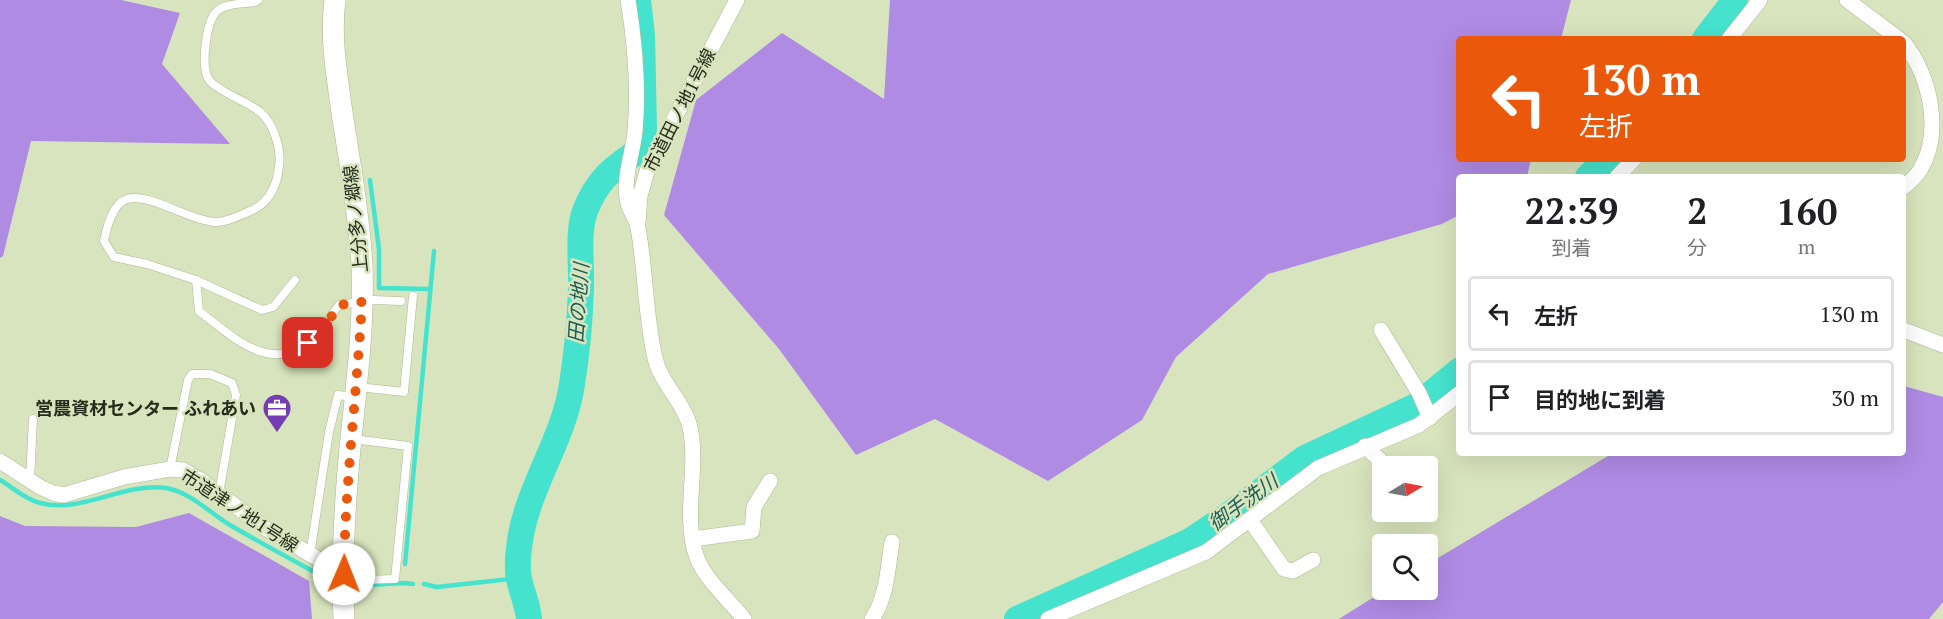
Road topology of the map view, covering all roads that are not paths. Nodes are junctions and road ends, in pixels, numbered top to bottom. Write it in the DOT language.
graph roads {
  1 [pos="258,0"];
  2 [pos="335,0"];
  3 [pos="628,0"];
  4 [pos="737,0"];
  5 [pos="1760,0"];
  6 [pos="1847,0"];
  7 [pos="1731,36"];
  8 [pos="1895,36"];
  9 [pos="1906,46"];
  10 [pos="1936,102"];
  11 [pos="1631,162"];
  12 [pos="1620,174"];
  13 [pos="1906,185"];
  14 [pos="638,226"];
  15 [pos="196,280"];
  16 [pos="295,280"];
  17 [pos="413,296"];
  18 [pos="401,301"];
  19 [pos="362,302"];
  20 [pos="1381,330"];
  21 [pos="1906,331"];
  22 [pos="1943,345"];
  23 [pos="356,392"];
  24 [pos="1456,396"];
  25 [pos="1429,413"];
  26 [pos="33,419"];
  27 [pos="351,438"];
  28 [pos="1365,446"];
  29 [pos="1376,456"];
  30 [pos="0,461"];
  31 [pos="170,469"];
  32 [pos="30,480"];
  33 [pos="770,481"];
  34 [pos="219,494"];
  35 [pos="1250,520"];
  36 [pos="693,539"];
  37 [pos="892,542"];
  38 [pos="310,555"];
  39 [pos="1314,560"];
  40 [pos="344,574"];
  41 [pos="344,619"];
  42 [pos="744,619"];
  43 [pos="872,619"];
  44 [pos="1048,619"];
  1 -- 15 [label="lane"];
  2 -- 19 [label="main road, 上分多ノ郷線"];
  3 -- 14 [label="street"];
  4 -- 14 [label="street, 市道田ノ地1号線"];
  5 -- 7 [label="street"];
  6 -- 8 [label="street"];
  9 -- 10 [label="street"];
  10 -- 13 [label="street"];
  11 -- 12 [label="street"];
  14 -- 36 [label="street"];
  15 -- 16 [label="lane"];
  15 -- 19 [label="lane"];
  17 -- 23 [label="lane"];
  18 -- 19 [label="lane"];
  19 -- 23 [label="main road, 上分多ノ郷線"];
  20 -- 25 [label="street"];
  21 -- 22 [label="street"];
  23 -- 27 [label="main road, 上分多ノ郷線"];
  23 -- 38 [label="lane"];
  24 -- 25 [label="street"];
  25 -- 28 [label="street"];
  26 -- 32 [label="lane"];
  27 -- 40 [label="main road, 上分多ノ郷線"];
  27 -- 40 [label="lane"];
  28 -- 29 [label="street"];
  28 -- 35 [label="street"];
  30 -- 32 [label="street, 市道津ノ地1号線"];
  31 -- 32 [label="street, 市道津ノ地1号線"];
  31 -- 34 [label="street, 市道津ノ地1号線"];
  31 -- 34 [label="lane"];
  33 -- 36 [label="street"];
  34 -- 38 [label="street, 市道津ノ地1号線"];
  35 -- 39 [label="street"];
  35 -- 44 [label="street"];
  36 -- 42 [label="street"];
  37 -- 43 [label="street"];
  38 -- 40 [label="street, 市道津ノ地1号線"];
  40 -- 41 [label="main road, 上分多ノ郷線"];
}
